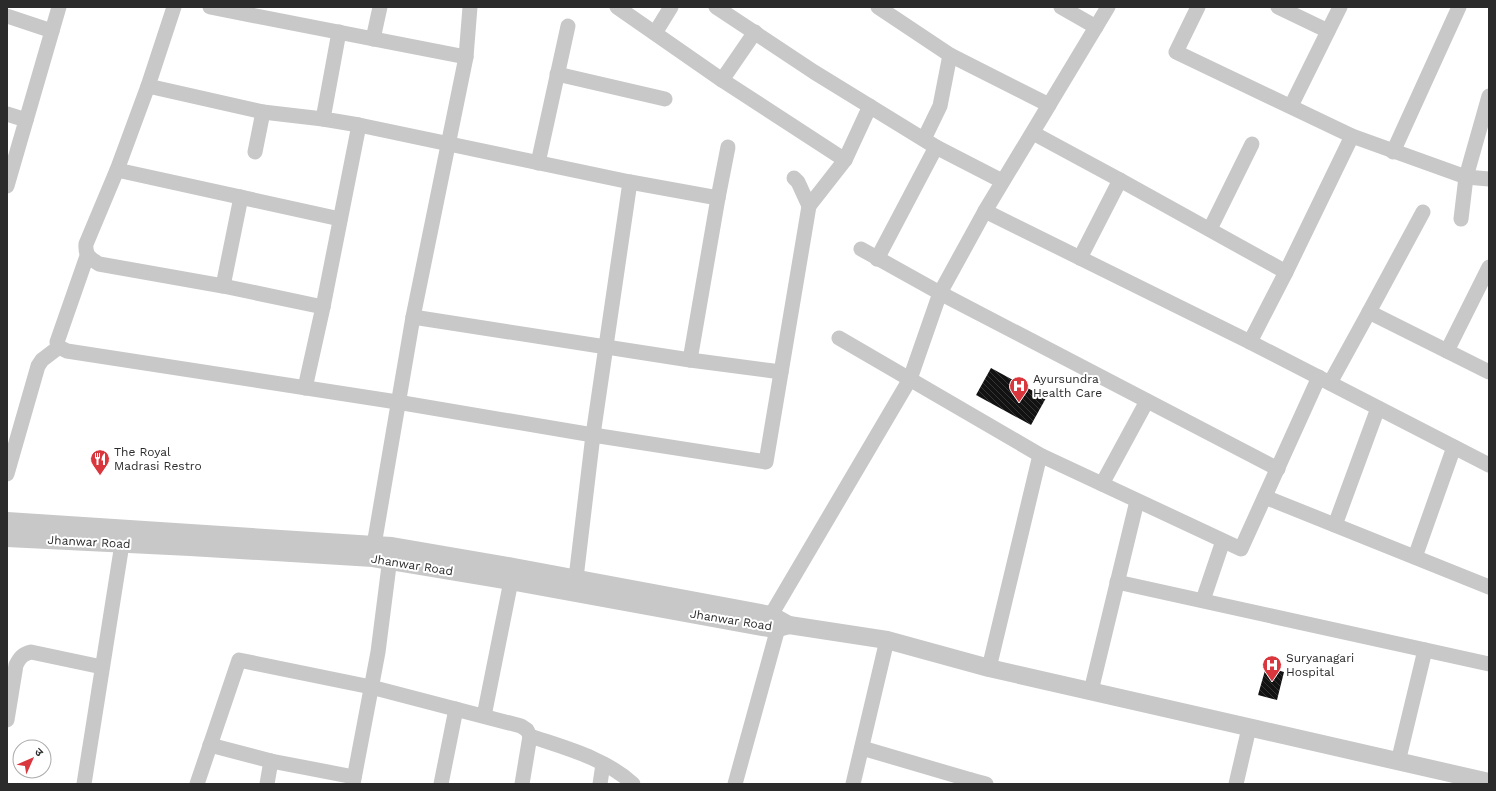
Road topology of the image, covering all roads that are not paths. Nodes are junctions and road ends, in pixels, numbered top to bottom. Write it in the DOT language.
graph roads {
  1 [pos="59,7"];
  2 [pos="174,7"];
  3 [pos="210,7"];
  4 [pos="380,7"];
  5 [pos="470,7"];
  6 [pos="617,7"];
  7 [pos="671,7"];
  8 [pos="1061,7"];
  9 [pos="1108,7"];
  10 [pos="1198,7"];
  11 [pos="1278,7"];
  12 [pos="1340,7"];
  13 [pos="1459,7"];
  14 [pos="720,8"];
  15 [pos="883,8"];
  16 [pos="7,16"];
  17 [pos="568,26"];
  18 [pos="1096,27"];
  19 [pos="52,31"];
  20 [pos="1328,31"];
  21 [pos="339,32"];
  22 [pos="755,32"];
  23 [pos="655,33"];
  24 [pos="374,39"];
  25 [pos="950,55"];
  26 [pos="466,57"];
  27 [pos="557,74"];
  28 [pos="722,80"];
  29 [pos="148,86"];
  30 [pos="1489,96"];
  31 [pos="665,99"];
  32 [pos="870,106"];
  33 [pos="1049,106"];
  34 [pos="1291,106"];
  35 [pos="263,112"];
  36 [pos="7,114"];
  37 [pos="323,118"];
  38 [pos="26,120"];
  39 [pos="359,125"];
  40 [pos="1033,133"];
  41 [pos="1352,136"];
  42 [pos="449,143"];
  43 [pos="930,143"];
  44 [pos="1252,144"];
  45 [pos="728,147"];
  46 [pos="255,152"];
  47 [pos="1392,152"];
  48 [pos="845,160"];
  49 [pos="538,163"];
  50 [pos="117,170"];
  51 [pos="1466,177"];
  52 [pos="794,178"];
  53 [pos="1489,179"];
  54 [pos="1120,180"];
  55 [pos="1002,181"];
  56 [pos="630,182"];
  57 [pos="7,186"];
  58 [pos="241,197"];
  59 [pos="718,198"];
  60 [pos="809,206"];
  61 [pos="984,211"];
  62 [pos="1423,212"];
  63 [pos="340,219"];
  64 [pos="1461,219"];
  65 [pos="1210,229"];
  66 [pos="861,249"];
  67 [pos="87,256"];
  68 [pos="1080,258"];
  69 [pos="877,259"];
  70 [pos="1489,267"];
  71 [pos="1286,272"];
  72 [pos="222,286"];
  73 [pos="940,293"];
  74 [pos="1483,293"];
  75 [pos="323,306"];
  76 [pos="1369,312"];
  77 [pos="413,317"];
  78 [pos="839,338"];
  79 [pos="1250,342"];
  80 [pos="606,346"];
  81 [pos="59,347"];
  82 [pos="1447,351"];
  83 [pos="690,360"];
  84 [pos="781,372"];
  85 [pos="1489,372"];
  86 [pos="910,379"];
  87 [pos="1324,380"];
  88 [pos="305,388"];
  89 [pos="1146,401"];
  90 [pos="397,402"];
  91 [pos="1378,408"];
  92 [pos="593,435"];
  93 [pos="1454,447"];
  94 [pos="1040,455"];
  95 [pos="1489,465"];
  96 [pos="1278,469"];
  97 [pos="7,474"];
  98 [pos="1102,484"];
  99 [pos="1265,498"];
  100 [pos="1137,501"];
  101 [pos="7,521"];
  102 [pos="1335,525"];
  103 [pos="7,538"];
  104 [pos="1223,541"];
  105 [pos="122,544"];
  106 [pos="374,545"];
  107 [pos="391,554"];
  108 [pos="1415,557"];
  109 [pos="576,578"];
  110 [pos="511,581"];
  111 [pos="1117,582"];
  112 [pos="1489,587"];
  113 [pos="1203,600"];
  114 [pos="779,623"];
  115 [pos="887,640"];
  116 [pos="1425,650"];
  117 [pos="1489,664"];
  118 [pos="102,666"];
  119 [pos="989,668"];
  120 [pos="371,687"];
  121 [pos="1091,691"];
  122 [pos="456,709"];
  123 [pos="484,716"];
  124 [pos="7,720"];
  125 [pos="1249,728"];
  126 [pos="530,736"];
  127 [pos="210,746"];
  128 [pos="862,748"];
  129 [pos="272,760"];
  130 [pos="1398,762"];
  131 [pos="603,764"];
  132 [pos="354,780"];
  133 [pos="971,782"];
  134 [pos="1489,782"];
  135 [pos="84,784"];
  136 [pos="197,784"];
  137 [pos="267,784"];
  138 [pos="441,784"];
  139 [pos="522,784"];
  140 [pos="600,784"];
  141 [pos="633,784"];
  142 [pos="735,784"];
  143 [pos="853,784"];
  144 [pos="986,784"];
  145 [pos="1236,784"];
  1 -- 19 [label="street"];
  2 -- 29 [label="street"];
  3 -- 21 [label="street"];
  4 -- 24 [label="street"];
  5 -- 26 [label="street"];
  6 -- 23 [label="street"];
  7 -- 23 [label="street"];
  8 -- 18 [label="street"];
  9 -- 18 [label="street"];
  10 -- 34 [label="street"];
  11 -- 20 [label="street"];
  12 -- 20 [label="street"];
  13 -- 47 [label="street"];
  14 -- 22 [label="street"];
  15 -- 25 [label="street"];
  16 -- 19 [label="street"];
  17 -- 27 [label="street"];
  18 -- 33 [label="street"];
  19 -- 38 [label="street"];
  20 -- 34 [label="street"];
  21 -- 24 [label="street"];
  21 -- 37 [label="street"];
  22 -- 28 [label="street"];
  22 -- 32 [label="street"];
  23 -- 28 [label="street"];
  24 -- 26 [label="street"];
  25 -- 33 [label="street"];
  25 -- 43 [label="street"];
  26 -- 42 [label="street"];
  27 -- 31 [label="street"];
  27 -- 49 [label="street"];
  28 -- 48 [label="street"];
  29 -- 35 [label="street"];
  29 -- 50 [label="street"];
  30 -- 51 [label="street"];
  32 -- 43 [label="street"];
  32 -- 48 [label="street"];
  33 -- 40 [label="street"];
  34 -- 41 [label="street"];
  35 -- 37 [label="street"];
  35 -- 46 [label="street"];
  36 -- 38 [label="street"];
  37 -- 39 [label="street"];
  38 -- 57 [label="street"];
  39 -- 42 [label="street"];
  39 -- 63 [label="street"];
  40 -- 54 [label="street"];
  40 -- 55 [label="street"];
  41 -- 47 [label="street"];
  41 -- 71 [label="street"];
  42 -- 49 [label="street"];
  42 -- 77 [label="street"];
  43 -- 55 [label="street"];
  43 -- 69 [label="street"];
  44 -- 65 [label="street"];
  45 -- 59 [label="street"];
  47 -- 51 [label="street"];
  48 -- 60 [label="street"];
  49 -- 56 [label="street"];
  50 -- 58 [label="street"];
  50 -- 67 [label="street"];
  51 -- 53 [label="street"];
  51 -- 64 [label="street"];
  52 -- 60 [label="street"];
  54 -- 65 [label="street"];
  54 -- 68 [label="street"];
  55 -- 61 [label="street"];
  56 -- 59 [label="street"];
  56 -- 80 [label="street"];
  58 -- 63 [label="street"];
  58 -- 72 [label="street"];
  59 -- 83 [label="street"];
  60 -- 84 [label="street"];
  61 -- 68 [label="street"];
  61 -- 73 [label="street"];
  62 -- 76 [label="street"];
  63 -- 75 [label="street"];
  65 -- 71 [label="street"];
  66 -- 69 [label="street"];
  67 -- 72 [label="street"];
  67 -- 81 [label="street"];
  68 -- 79 [label="street"];
  69 -- 73 [label="street"];
  70 -- 74 [label="street"];
  71 -- 79 [label="street"];
  72 -- 75 [label="street"];
  73 -- 86 [label="street"];
  73 -- 89 [label="street"];
  74 -- 82 [label="street"];
  75 -- 88 [label="street"];
  76 -- 82 [label="street"];
  76 -- 87 [label="street"];
  77 -- 80 [label="street"];
  77 -- 90 [label="street"];
  78 -- 86 [label="street"];
  79 -- 87 [label="street"];
  80 -- 83 [label="street"];
  80 -- 92 [label="street"];
  81 -- 88 [label="street"];
  81 -- 97 [label="street"];
  82 -- 85 [label="street"];
  83 -- 84 [label="street"];
  84 -- 92 [label="street"];
  86 -- 94 [label="street"];
  86 -- 114 [label="street"];
  87 -- 91 [label="street"];
  87 -- 96 [label="street"];
  88 -- 90 [label="street"];
  89 -- 96 [label="street"];
  89 -- 98 [label="street"];
  90 -- 92 [label="street"];
  90 -- 106 [label="street"];
  91 -- 93 [label="street"];
  91 -- 102 [label="street"];
  92 -- 109 [label="street"];
  93 -- 95 [label="street"];
  93 -- 108 [label="street"];
  94 -- 98 [label="street"];
  94 -- 119 [label="street"];
  96 -- 99 [label="street"];
  98 -- 100 [label="street"];
  99 -- 102 [label="street"];
  99 -- 104 [label="street"];
  100 -- 104 [label="street"];
  100 -- 111 [label="street"];
  101 -- 106 [label="street, Jhanwar Road"];
  102 -- 108 [label="street"];
  103 -- 105 [label="street, Jhanwar Road"];
  104 -- 113 [label="street"];
  105 -- 107 [label="street, Jhanwar Road"];
  105 -- 118 [label="street"];
  106 -- 107 [label="street, Jhanwar Road"];
  107 -- 109 [label="street, Jhanwar Road"];
  107 -- 110 [label="street, Jhanwar Road"];
  107 -- 120 [label="street"];
  108 -- 112 [label="street"];
  109 -- 114 [label="street, Jhanwar Road"];
  110 -- 114 [label="street, Jhanwar Road"];
  110 -- 123 [label="street"];
  111 -- 113 [label="street"];
  111 -- 121 [label="street"];
  113 -- 116 [label="street"];
  114 -- 115 [label="street"];
  114 -- 142 [label="street"];
  115 -- 119 [label="street"];
  115 -- 128 [label="street"];
  116 -- 117 [label="street"];
  116 -- 130 [label="street"];
  118 -- 124 [label="street"];
  118 -- 135 [label="street"];
  119 -- 121 [label="street"];
  120 -- 122 [label="street"];
  120 -- 127 [label="street"];
  120 -- 132 [label="street"];
  121 -- 125 [label="street"];
  122 -- 123 [label="street"];
  122 -- 138 [label="street"];
  123 -- 126 [label="street"];
  125 -- 130 [label="street"];
  125 -- 145 [label="street"];
  126 -- 131 [label="street"];
  126 -- 139 [label="street"];
  127 -- 129 [label="street"];
  127 -- 136 [label="street"];
  128 -- 133 [label="street"];
  128 -- 143 [label="street"];
  129 -- 132 [label="street"];
  129 -- 137 [label="street"];
  130 -- 134 [label="street"];
  131 -- 140 [label="street"];
  131 -- 141 [label="street"];
  133 -- 144 [label="street"];
}
